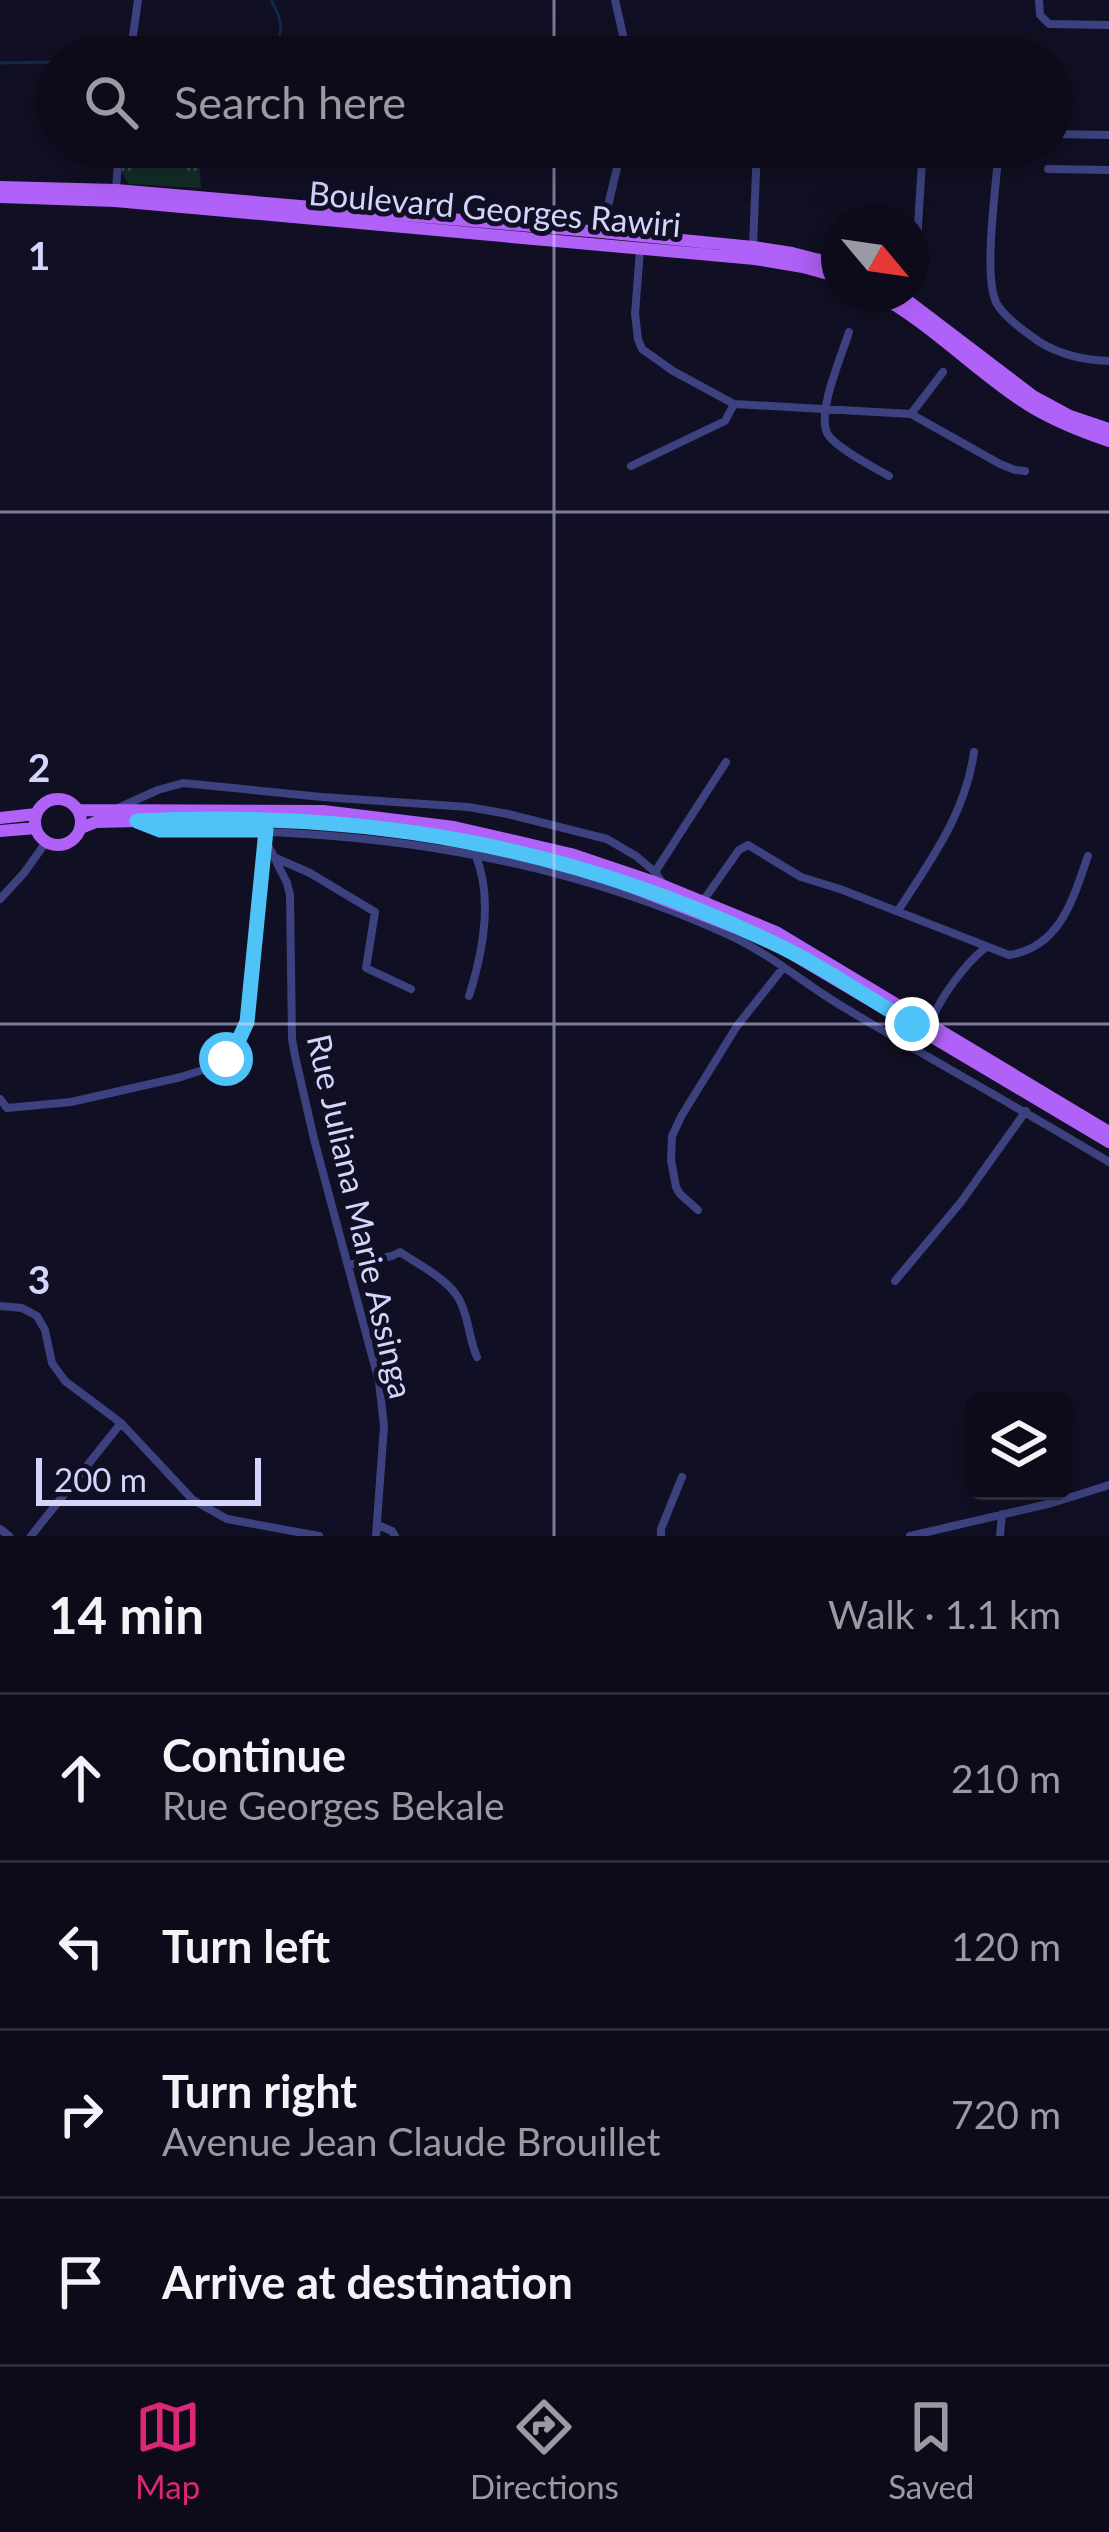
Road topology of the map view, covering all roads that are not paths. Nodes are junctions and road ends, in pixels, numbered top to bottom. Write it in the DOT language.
graph roads {
  1 [pos="138,0"];
  2 [pos="615,0"];
  3 [pos="1039,0"];
  4 [pos="1109,25"];
  5 [pos="133,36"];
  6 [pos="623,36"];
  7 [pos="1073,134"];
  8 [pos="1109,135"];
  9 [pos="118,168"];
  10 [pos="617,168"];
  11 [pos="756,168"];
  12 [pos="922,168"];
  13 [pos="998,168"];
  14 [pos="1048,169"];
  15 [pos="1109,170"];
  16 [pos="0,187"];
  17 [pos="116,190"];
  18 [pos="0,197"];
  19 [pos="919,204"];
  20 [pos="602,232"];
  21 [pos="753,247"];
  22 [pos="640,248"];
  23 [pos="821,260"];
  24 [pos="821,273"];
  25 [pos="906,312"];
  26 [pos="923,312"];
  27 [pos="849,332"];
  28 [pos="1109,361"];
  29 [pos="943,372"];
  30 [pos="734,404"];
  31 [pos="824,410"];
  32 [pos="911,414"];
  33 [pos="1109,430"];
  34 [pos="1109,441"];
  35 [pos="632,466"];
  36 [pos="1025,471"];
  37 [pos="889,476"];
  38 [pos="974,752"];
  39 [pos="726,762"];
  40 [pos="79,810"];
  41 [pos="112,811"];
  42 [pos="0,818"];
  43 [pos="36,821"];
  44 [pos="137,821"];
  45 [pos="80,828"];
  46 [pos="0,832"];
  47 [pos="266,835"];
  48 [pos="46,842"];
  49 [pos="476,854"];
  50 [pos="1088,856"];
  51 [pos="276,857"];
  52 [pos="655,872"];
  53 [pos="664,886"];
  54 [pos="0,899"];
  55 [pos="703,902"];
  56 [pos="898,912"];
  57 [pos="985,948"];
  58 [pos="783,968"];
  59 [pos="411,988"];
  60 [pos="470,996"];
  61 [pos="930,1022"];
  62 [pos="0,1099"];
  63 [pos="1026,1112"];
  64 [pos="1109,1132"];
  65 [pos="1109,1142"];
  66 [pos="1109,1162"];
  67 [pos="698,1210"];
  68 [pos="349,1265"];
  69 [pos="895,1281"];
  70 [pos="0,1306"];
  71 [pos="477,1357"];
  72 [pos="121,1423"];
  73 [pos="682,1478"];
  74 [pos="1109,1485"];
  75 [pos="1002,1514"];
  76 [pos="379,1525"];
  77 [pos="0,1529"];
  78 [pos="9,1536"];
  79 [pos="31,1536"];
  80 [pos="319,1536"];
  81 [pos="376,1536"];
  82 [pos="395,1536"];
  83 [pos="661,1536"];
  84 [pos="910,1536"];
  85 [pos="1000,1536"];
  1 -- 5 [label="street"];
  2 -- 6 [label="street"];
  3 -- 4 [label="street"];
  7 -- 8 [label="street"];
  9 -- 17 [label="street"];
  10 -- 20 [label="street"];
  11 -- 21 [label="street"];
  12 -- 19 [label="street"];
  13 -- 28 [label="street"];
  14 -- 15 [label="street"];
  16 -- 17 [label="main road, Boulevard Georges Rawiri"];
  17 -- 20 [label="main road, Boulevard Georges Rawiri"];
  18 -- 22 [label="main road, Boulevard Georges Rawiri"];
  20 -- 21 [label="main road, Boulevard Georges Rawiri"];
  21 -- 23 [label="main road, Boulevard Georges Rawiri"];
  22 -- 24 [label="main road, Boulevard Georges Rawiri"];
  22 -- 30 [label="street"];
  25 -- 34 [label="main road"];
  26 -- 33 [label="main road"];
  27 -- 31 [label="street"];
  29 -- 32 [label="street"];
  30 -- 31 [label="street"];
  30 -- 35 [label="street"];
  31 -- 32 [label="street"];
  31 -- 37 [label="street"];
  32 -- 36 [label="street"];
  38 -- 56 [label="street"];
  39 -- 52 [label="street"];
  40 -- 41 [label="main road"];
  40 -- 43 [label="main road"];
  40 -- 45 [label="main road"];
  41 -- 52 [label="street"];
  41 -- 53 [label="main road"];
  42 -- 43 [label="main road"];
  43 -- 46 [label="main road"];
  43 -- 48 [label="main road"];
  44 -- 45 [label="main road"];
  44 -- 47 [label="street"];
  44 -- 65 [label="main road"];
  45 -- 48 [label="main road"];
  47 -- 49 [label="street"];
  47 -- 51 [label="street, Rue Juliana Marie Assinga"];
  47 -- 62 [label="street"];
  48 -- 54 [label="street"];
  49 -- 58 [label="street"];
  49 -- 60 [label="street"];
  50 -- 57 [label="street"];
  51 -- 59 [label="street"];
  51 -- 68 [label="street, Rue Juliana Marie Assinga"];
  52 -- 53 [label="street"];
  53 -- 55 [label="main road"];
  55 -- 56 [label="street"];
  55 -- 61 [label="main road"];
  56 -- 57 [label="street"];
  57 -- 61 [label="street"];
  58 -- 63 [label="street"];
  58 -- 67 [label="street"];
  61 -- 64 [label="main road"];
  63 -- 66 [label="street"];
  63 -- 69 [label="street"];
  68 -- 71 [label="street"];
  68 -- 76 [label="street, Rue Juliana Marie Assinga"];
  70 -- 72 [label="street"];
  72 -- 79 [label="street"];
  72 -- 80 [label="street"];
  73 -- 83 [label="street"];
  74 -- 75 [label="street"];
  75 -- 84 [label="street"];
  75 -- 85 [label="street"];
  76 -- 81 [label="street, Rue Juliana Marie Assinga"];
  76 -- 82 [label="street"];
  77 -- 78 [label="street"];
}
